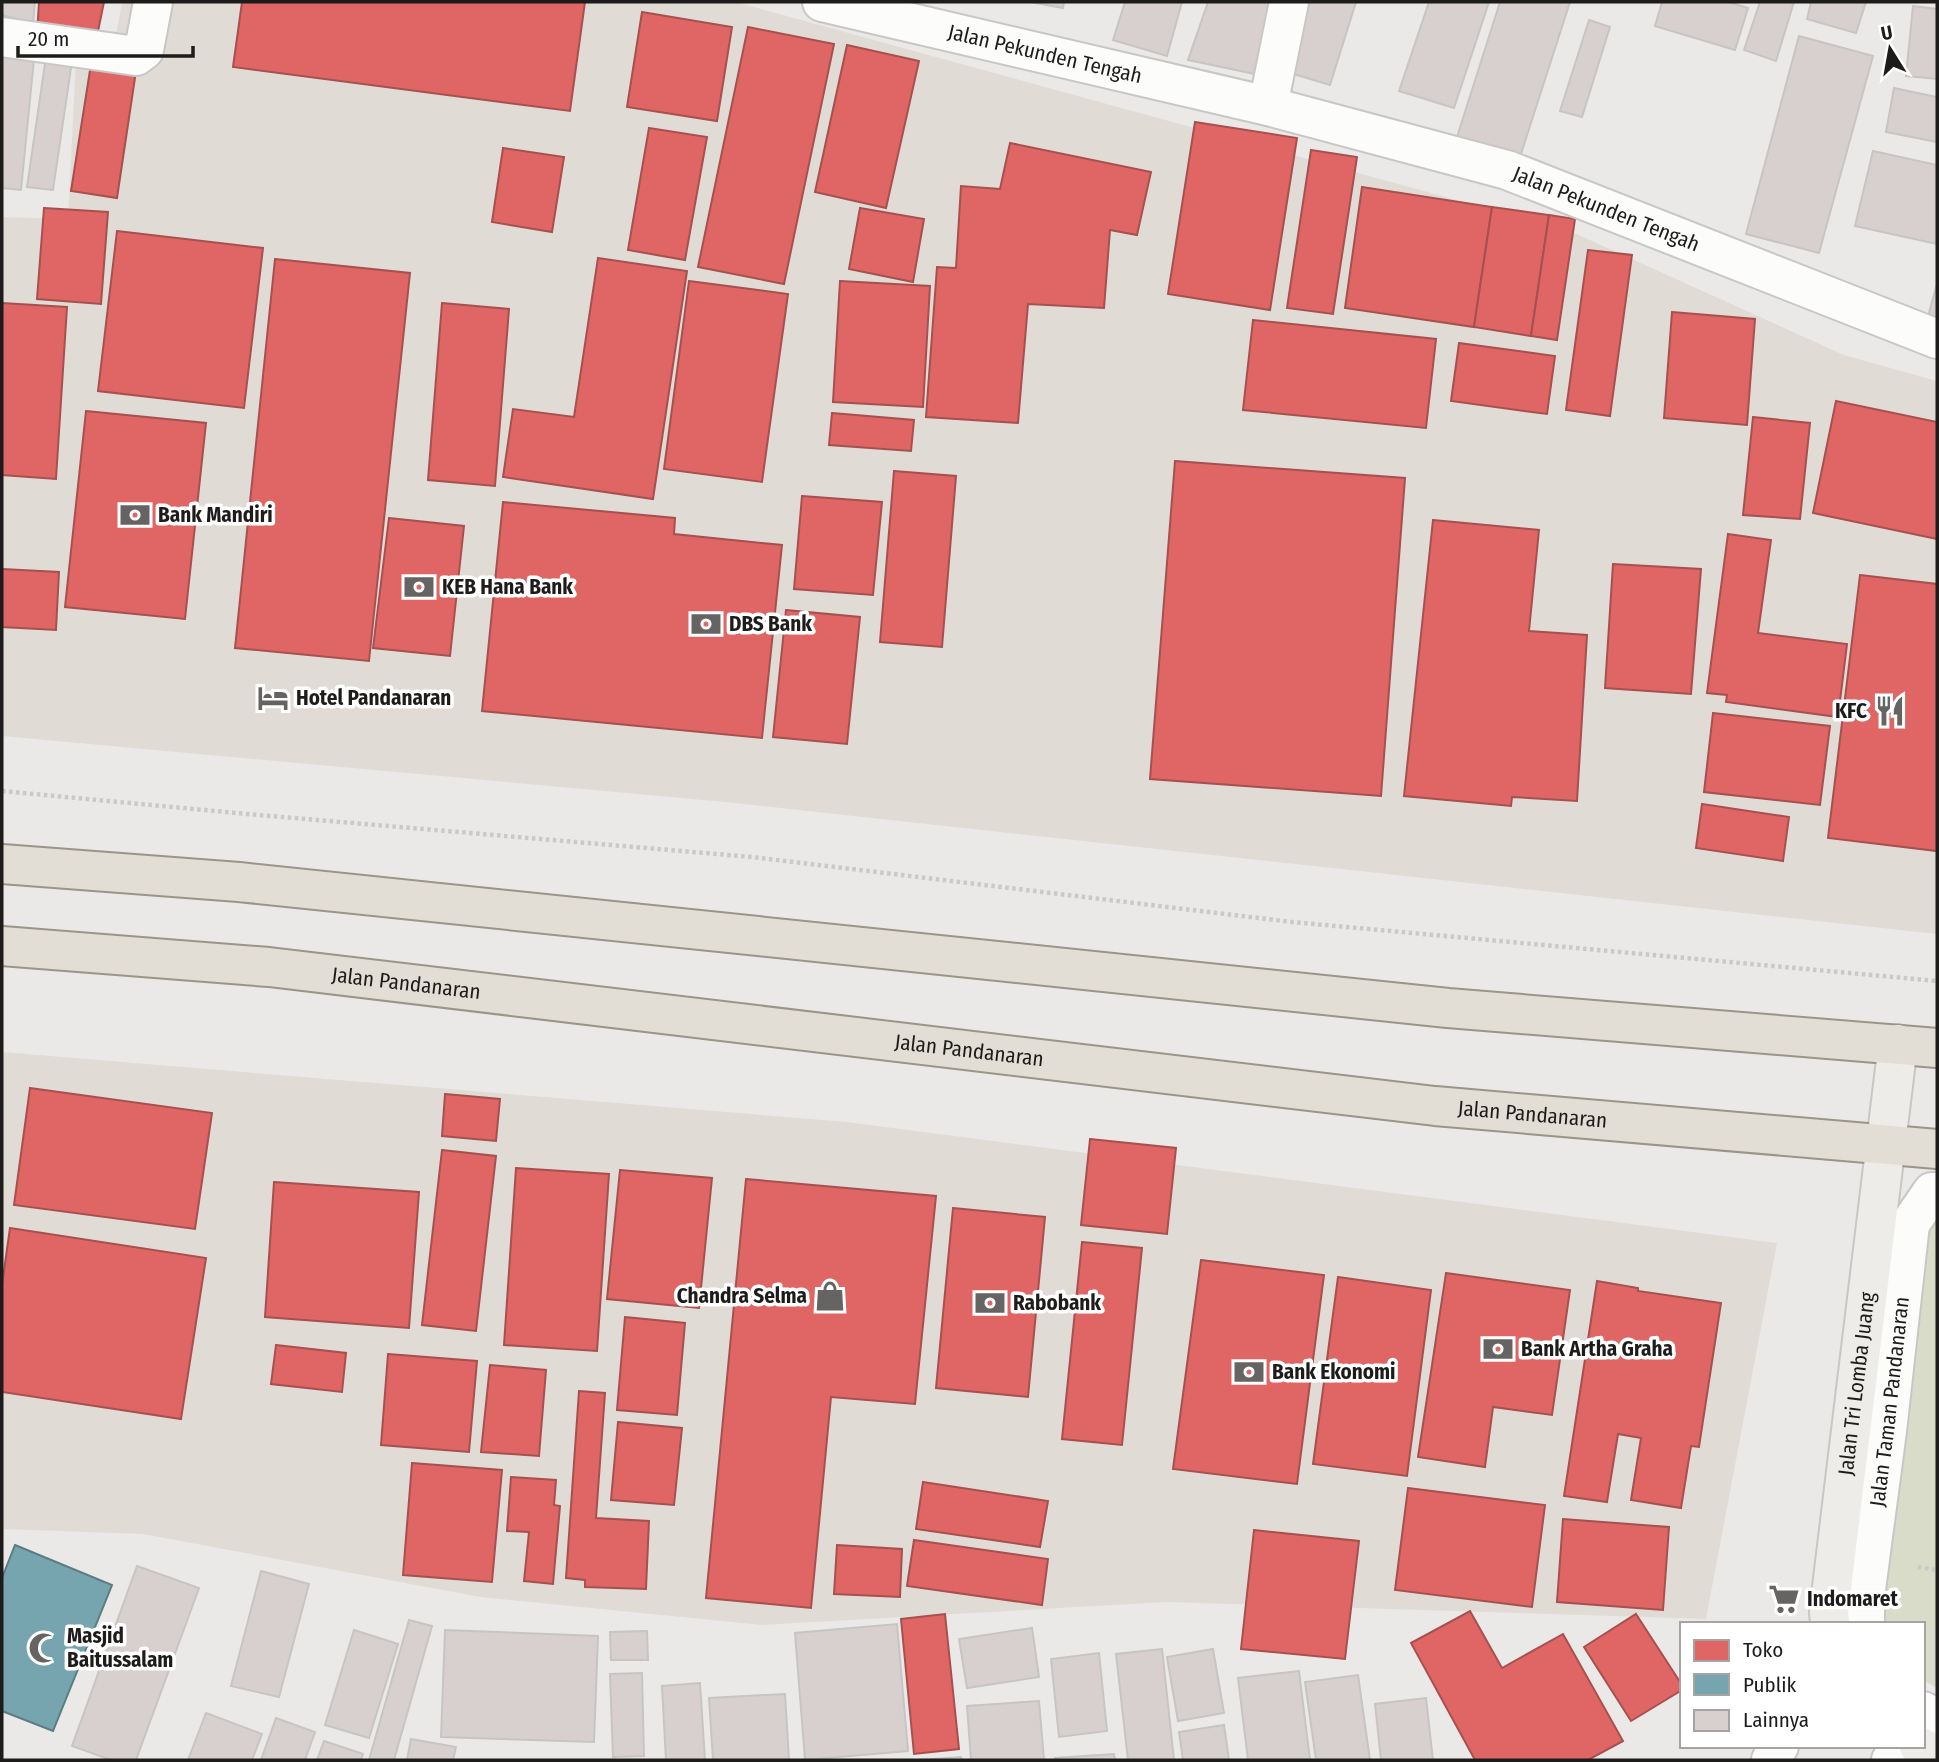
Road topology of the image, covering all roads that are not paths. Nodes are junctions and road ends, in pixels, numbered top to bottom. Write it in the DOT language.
graph roads {
  1 [pos="153,2"];
  2 [pos="822,2"];
  3 [pos="1289,2"];
  4 [pos="2,37"];
  5 [pos="1268,106"];
  6 [pos="1937,339"];
  7 [pos="2,864"];
  8 [pos="2,946"];
  9 [pos="1898,1044"];
  10 [pos="1937,1048"];
  11 [pos="1886,1145"];
  12 [pos="1937,1149"];
  13 [pos="1937,1192"];
  14 [pos="1830,1622"];
  15 [pos="1865,1622"];
  1 -- 4 [label="street"];
  2 -- 5 [label="street, Jalan Pekunden Tengah"];
  3 -- 5 [label="street"];
  5 -- 6 [label="street, Jalan Pekunden Tengah"];
  7 -- 9 [label="main road"];
  8 -- 11 [label="main road, Jalan Pandanaran"];
  9 -- 10 [label="main road"];
  9 -- 11 [label="main road, Jalan Tri Lomba Juang"];
  11 -- 12 [label="main road, Jalan Pandanaran"];
  11 -- 14 [label="main road, Jalan Tri Lomba Juang"];
  13 -- 15 [label="street, Jalan Taman Pandanaran"];
}
